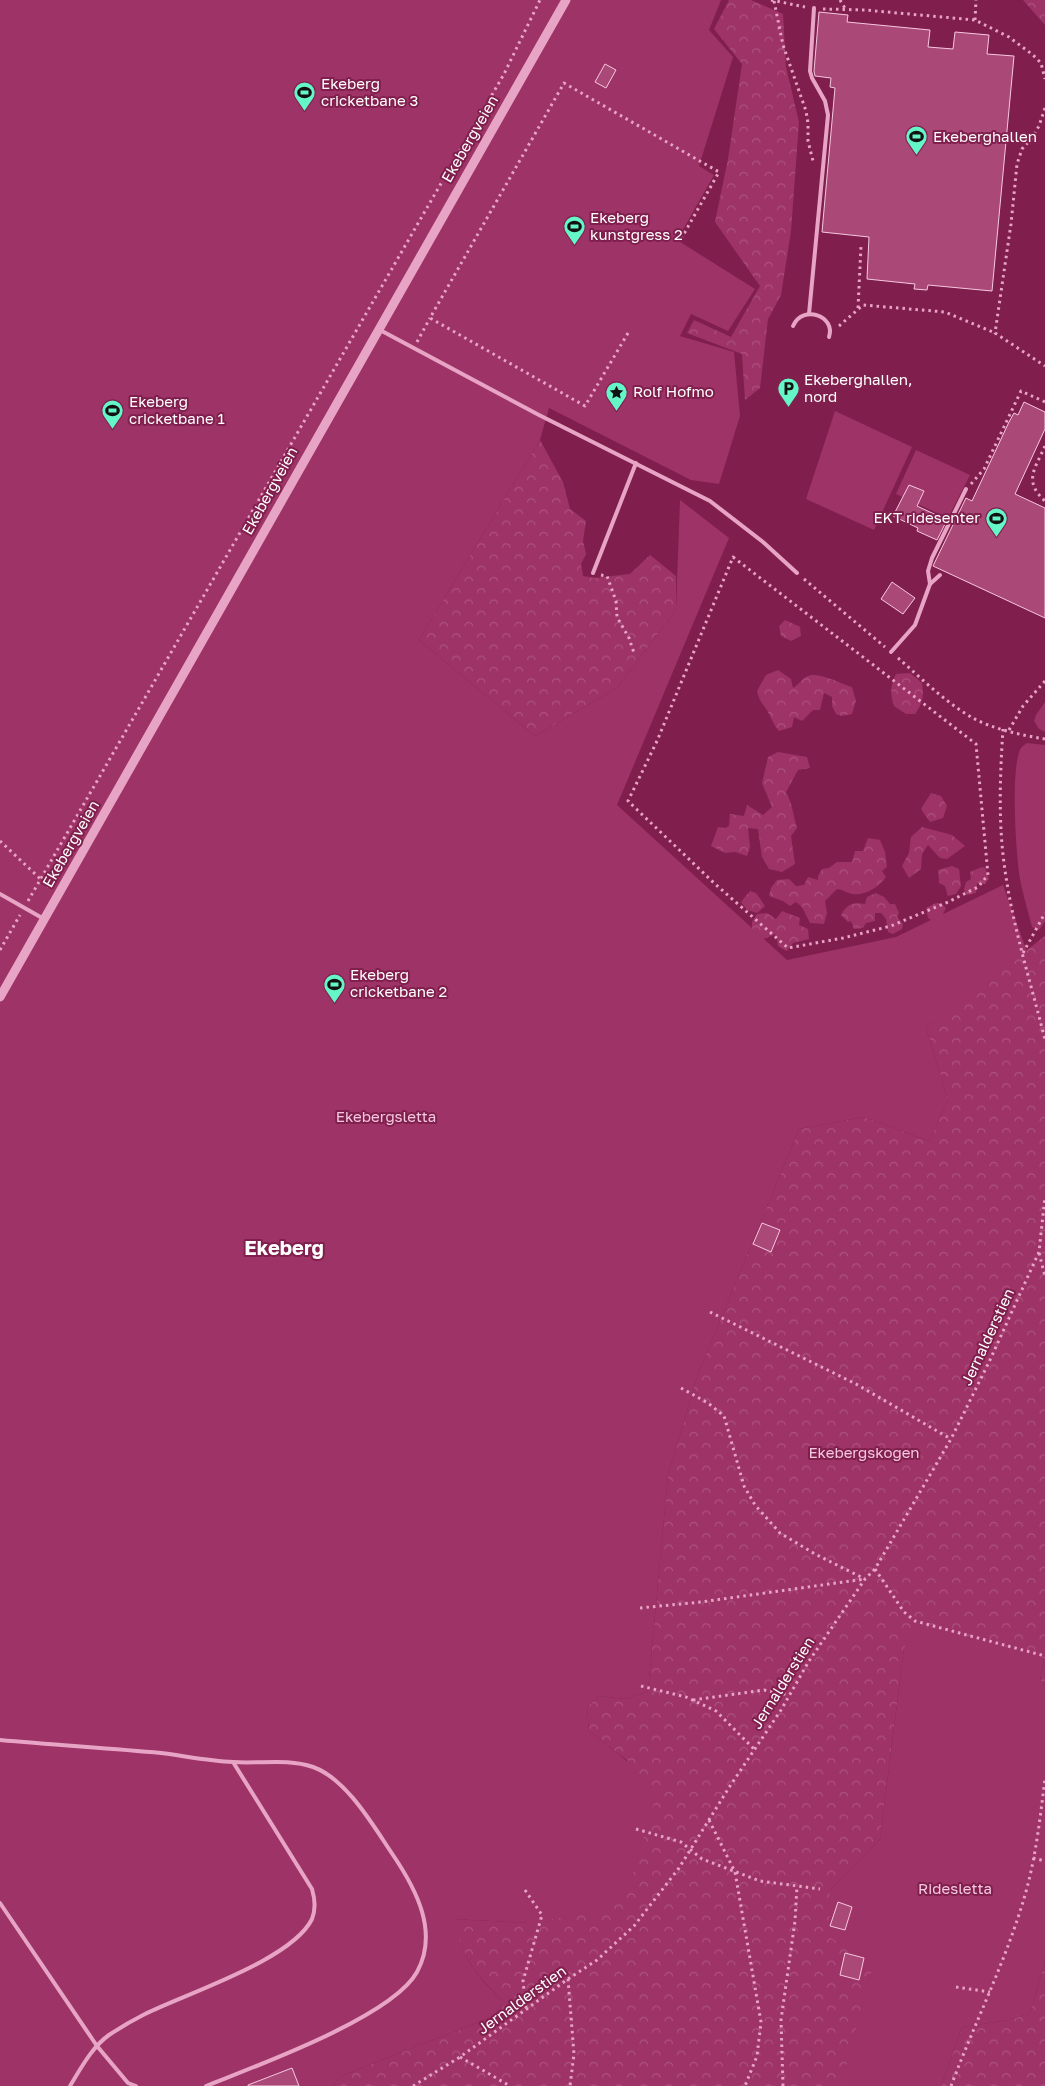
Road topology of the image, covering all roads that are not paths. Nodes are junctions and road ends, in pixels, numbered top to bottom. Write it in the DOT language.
graph roads {
  1 [pos="566,0"];
  2 [pos="814,8"];
  3 [pos="809,314"];
  4 [pos="793,326"];
  5 [pos="378,329"];
  6 [pos="829,337"];
  7 [pos="636,463"];
  8 [pos="966,489"];
  9 [pos="593,573"];
  10 [pos="797,573"];
  11 [pos="940,574"];
  12 [pos="930,584"];
  13 [pos="891,652"];
  14 [pos="0,894"];
  15 [pos="44,919"];
  16 [pos="0,997"];
  17 [pos="0,1740"];
  18 [pos="233,1762"];
  19 [pos="0,1903"];
  20 [pos="97,2046"];
  21 [pos="70,2086"];
  22 [pos="136,2086"];
  23 [pos="206,2086"];
  1 -- 5 [label="street, Ekebergveien"];
  2 -- 3 [label="lane"];
  3 -- 4 [label="lane"];
  3 -- 6 [label="lane"];
  5 -- 7 [label="lane"];
  5 -- 15 [label="street, Ekebergveien"];
  7 -- 9 [label="lane"];
  7 -- 10 [label="lane"];
  8 -- 12 [label="lane"];
  11 -- 12 [label="lane"];
  12 -- 13 [label="lane"];
  14 -- 15 [label="lane"];
  15 -- 16 [label="street, Ekebergveien"];
  17 -- 18 [label="lane"];
  18 -- 20 [label="lane"];
  18 -- 23 [label="lane"];
  19 -- 20 [label="lane"];
  20 -- 21 [label="lane"];
  20 -- 22 [label="lane"];
}
